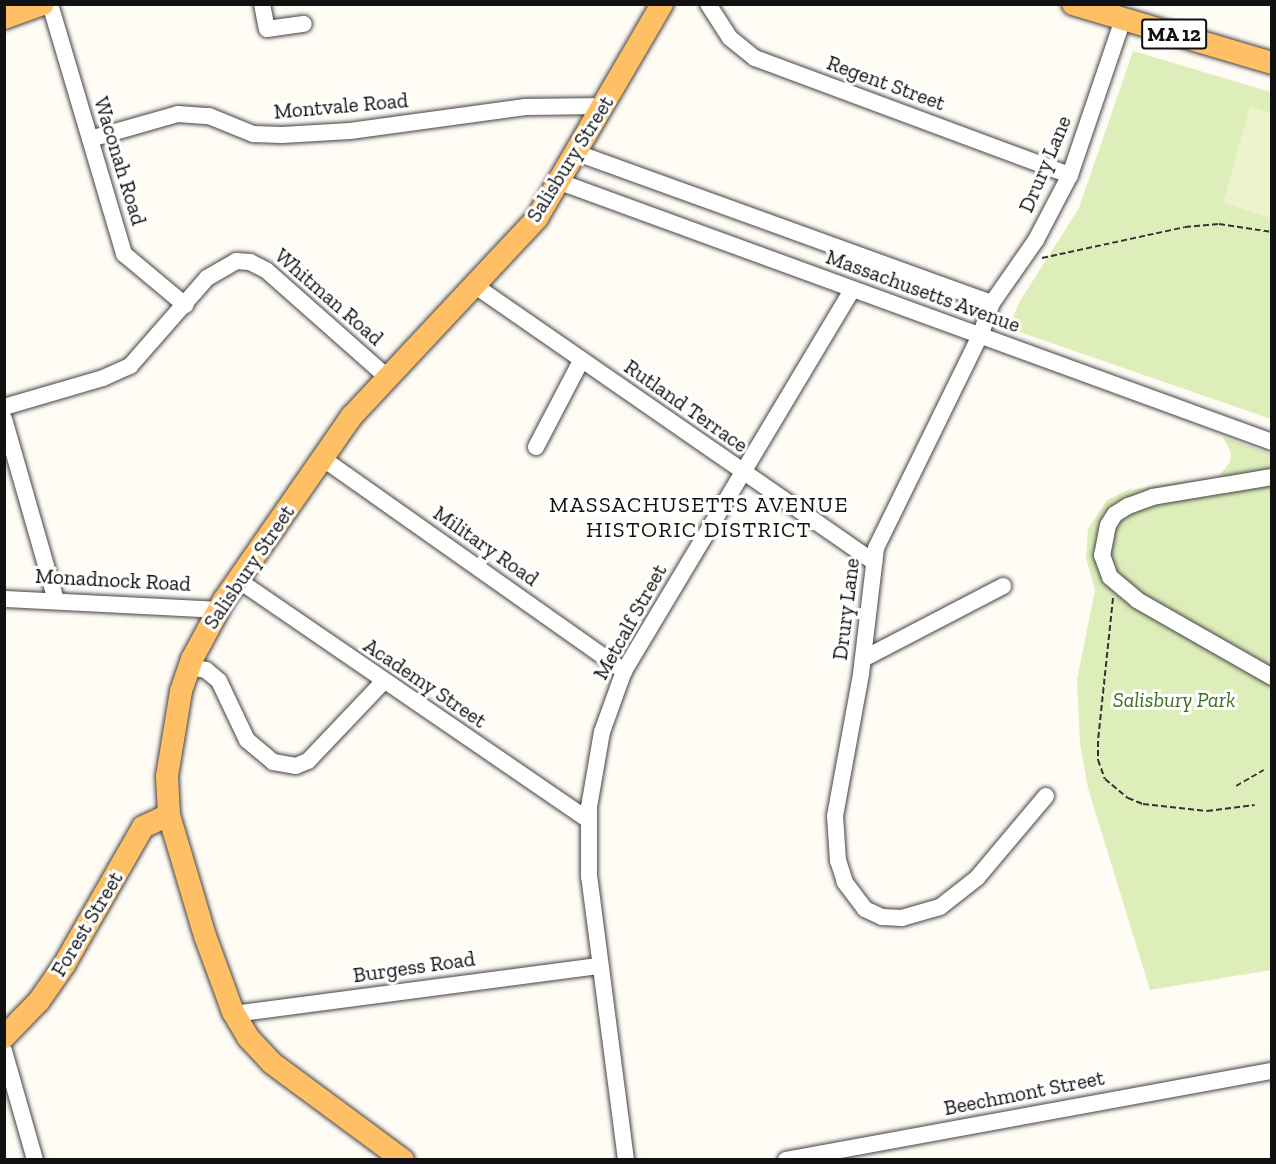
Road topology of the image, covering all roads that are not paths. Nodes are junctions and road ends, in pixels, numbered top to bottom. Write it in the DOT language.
graph roads {
  1 [pos="43,4"];
  2 [pos="50,4"];
  3 [pos="262,4"];
  4 [pos="662,4"];
  5 [pos="708,4"];
  6 [pos="1073,4"];
  7 [pos="4,18"];
  8 [pos="1123,19"];
  9 [pos="304,24"];
  10 [pos="1272,63"];
  11 [pos="604,106"];
  12 [pos="90,139"];
  13 [pos="577,153"];
  14 [pos="1070,175"];
  15 [pos="560,182"];
  16 [pos="474,285"];
  17 [pos="852,290"];
  18 [pos="992,303"];
  19 [pos="185,305"];
  20 [pos="980,336"];
  21 [pos="581,361"];
  22 [pos="386,376"];
  23 [pos="4,407"];
  24 [pos="4,419"];
  25 [pos="1272,442"];
  26 [pos="536,447"];
  27 [pos="322,458"];
  28 [pos="742,473"];
  29 [pos="1272,477"];
  30 [pos="874,562"];
  31 [pos="238,580"];
  32 [pos="1003,586"];
  33 [pos="4,598"];
  34 [pos="56,600"];
  35 [pos="218,610"];
  36 [pos="863,659"];
  37 [pos="189,667"];
  38 [pos="624,671"];
  39 [pos="1272,677"];
  40 [pos="383,682"];
  41 [pos="1046,796"];
  42 [pos="169,815"];
  43 [pos="588,820"];
  44 [pos="600,966"];
  45 [pos="234,1014"];
  46 [pos="4,1037"];
  47 [pos="4,1051"];
  48 [pos="1272,1071"];
  49 [pos="35,1160"];
  50 [pos="403,1160"];
  51 [pos="626,1160"];
  52 [pos="786,1160"];
  1 -- 7 [label="main road"];
  2 -- 12 [label="street, Waconah Road"];
  3 -- 9 [label="street"];
  4 -- 11 [label="main road, Salisbury Street"];
  5 -- 14 [label="street, Regent Street"];
  6 -- 8 [label="main road, MA 12"];
  8 -- 10 [label="main road, MA 12"];
  8 -- 14 [label="street, Drury Lane"];
  11 -- 12 [label="street, Montvale Road"];
  11 -- 13 [label="main road, Salisbury Street"];
  12 -- 19 [label="street, Waconah Road"];
  13 -- 15 [label="main road, Salisbury Street"];
  13 -- 18 [label="street, Massachusetts Avenue"];
  14 -- 18 [label="street, Drury Lane"];
  15 -- 16 [label="main road, Salisbury Street"];
  15 -- 17 [label="street, Massachusetts Avenue"];
  16 -- 21 [label="street, Rutland Terrace"];
  16 -- 22 [label="main road, Salisbury Street"];
  17 -- 20 [label="street, Massachusetts Avenue"];
  17 -- 28 [label="street, Metcalf Street"];
  18 -- 20 [label="street, Drury Lane"];
  19 -- 22 [label="street, Whitman Road"];
  19 -- 23 [label="street, Whitman Road"];
  20 -- 25 [label="street, Massachusetts Avenue"];
  20 -- 30 [label="street, Drury Lane"];
  21 -- 26 [label="street"];
  21 -- 28 [label="street, Rutland Terrace"];
  22 -- 27 [label="main road, Salisbury Street"];
  24 -- 34 [label="street"];
  27 -- 31 [label="main road, Salisbury Street"];
  27 -- 38 [label="street, Military Road"];
  28 -- 30 [label="street, Rutland Terrace"];
  28 -- 38 [label="street, Metcalf Street"];
  29 -- 39 [label="street"];
  30 -- 36 [label="street, Drury Lane"];
  31 -- 35 [label="main road, Salisbury Street"];
  31 -- 40 [label="street, Academy Street"];
  32 -- 36 [label="street"];
  33 -- 34 [label="street, Monadnock Road"];
  34 -- 35 [label="street, Monadnock Road"];
  35 -- 37 [label="main road, Salisbury Street"];
  36 -- 41 [label="street, Drury Lane"];
  37 -- 40 [label="street"];
  37 -- 42 [label="main road, Salisbury Street"];
  38 -- 43 [label="street, Metcalf Street"];
  40 -- 43 [label="street, Academy Street"];
  42 -- 45 [label="main road, Salisbury Street"];
  42 -- 46 [label="main road, Forest Street"];
  43 -- 44 [label="street, Metcalf Street"];
  44 -- 45 [label="street, Burgess Road"];
  44 -- 51 [label="street, Metcalf Street"];
  45 -- 50 [label="main road, Salisbury Street"];
  47 -- 49 [label="street"];
  48 -- 52 [label="street, Beechmont Street"];
}
